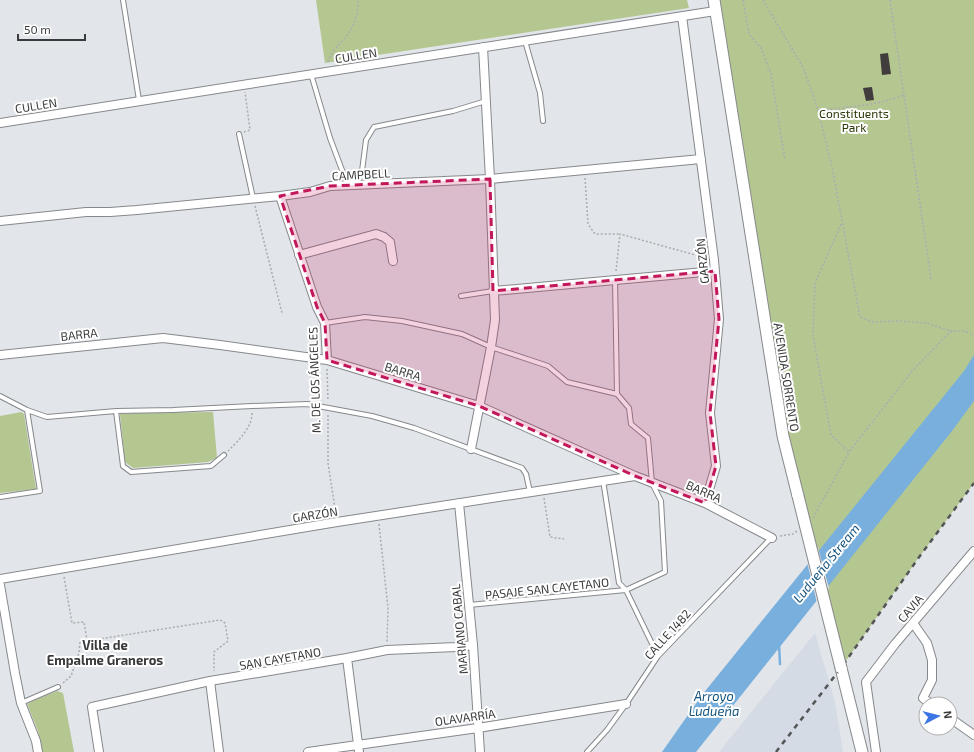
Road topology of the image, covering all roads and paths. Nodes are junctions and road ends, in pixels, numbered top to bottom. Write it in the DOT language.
graph roads {
  1 [pos="123,0"];
  2 [pos="358,0"];
  3 [pos="743,0"];
  4 [pos="763,0"];
  5 [pos="890,0"];
  6 [pos="714,6"];
  7 [pos="682,16"];
  8 [pos="525,41"];
  9 [pos="483,47"];
  10 [pos="324,72"];
  11 [pos="311,74"];
  12 [pos="244,84"];
  13 [pos="904,95"];
  14 [pos="139,100"];
  15 [pos="486,101"];
  16 [pos="818,110"];
  17 [pos="0,122"];
  18 [pos="543,122"];
  19 [pos="239,134"];
  20 [pos="701,159"];
  21 [pos="785,160"];
  22 [pos="584,171"];
  23 [pos="490,179"];
  24 [pos="348,186"];
  25 [pos="280,196"];
  26 [pos="253,199"];
  27 [pos="0,221"];
  28 [pos="842,223"];
  29 [pos="620,234"];
  30 [pos="299,255"];
  31 [pos="714,260"];
  32 [pos="393,261"];
  33 [pos="715,271"];
  34 [pos="615,279"];
  35 [pos="931,279"];
  36 [pos="494,291"];
  37 [pos="461,296"];
  38 [pos="282,313"];
  39 [pos="325,323"];
  40 [pos="951,331"];
  41 [pos="974,336"];
  42 [pos="491,347"];
  43 [pos="0,355"];
  44 [pos="326,360"];
  45 [pos="617,394"];
  46 [pos="0,396"];
  47 [pos="252,406"];
  48 [pos="479,406"];
  49 [pos="328,409"];
  50 [pos="27,410"];
  51 [pos="116,411"];
  52 [pos="470,449"];
  53 [pos="849,452"];
  54 [pos="224,455"];
  55 [pos="635,476"];
  56 [pos="603,480"];
  57 [pos="652,483"];
  58 [pos="543,490"];
  59 [pos="530,492"];
  60 [pos="0,497"];
  61 [pos="459,503"];
  62 [pos="705,503"];
  63 [pos="378,516"];
  64 [pos="809,521"];
  65 [pos="337,522"];
  66 [pos="798,530"];
  67 [pos="772,538"];
  68 [pos="564,539"];
  69 [pos="974,551"];
  70 [pos="964,562"];
  71 [pos="974,562"];
  72 [pos="62,569"];
  73 [pos="0,579"];
  74 [pos="0,585"];
  75 [pos="626,590"];
  76 [pos="469,605"];
  77 [pos="913,623"];
  78 [pos="87,641"];
  79 [pos="473,645"];
  80 [pos="387,650"];
  81 [pos="658,656"];
  82 [pos="347,658"];
  83 [pos="210,681"];
  84 [pos="58,687"];
  85 [pos="924,696"];
  86 [pos="21,703"];
  87 [pos="626,704"];
  88 [pos="958,724"];
  89 [pos="478,728"];
  90 [pos="974,735"];
  91 [pos="359,748"];
  92 [pos="38,752"];
  93 [pos="99,752"];
  94 [pos="219,752"];
  95 [pos="308,752"];
  96 [pos="480,752"];
  97 [pos="587,752"];
  98 [pos="862,752"];
  99 [pos="876,752"];
  1 -- 14 [label="lane"];
  2 -- 10 [label="path"];
  3 -- 21 [label="path"];
  4 -- 16 [label="path"];
  5 -- 13 [label="path"];
  6 -- 7 [label="street, CULLEN"];
  6 -- 98 [label="main road, AVENIDA SORRENTO, bridge"];
  7 -- 8 [label="street, CULLEN"];
  7 -- 20 [label="street, GARZÓN"];
  8 -- 9 [label="street, CULLEN"];
  8 -- 18 [label="lane"];
  9 -- 10 [label="street, CULLEN"];
  9 -- 15 [label="street"];
  10 -- 11 [label="street, CULLEN"];
  11 -- 12 [label="street, CULLEN"];
  11 -- 24 [label="lane"];
  12 -- 14 [label="street, CULLEN"];
  12 -- 19 [label="path"];
  13 -- 16 [label="path"];
  13 -- 35 [label="path"];
  14 -- 17 [label="street, CULLEN"];
  15 -- 23 [label="street"];
  15 -- 24 [label="lane"];
  16 -- 28 [label="path"];
  19 -- 26 [label="lane"];
  20 -- 22 [label="street, CAMPBELL"];
  20 -- 31 [label="street, GARZÓN"];
  22 -- 23 [label="street, CAMPBELL"];
  22 -- 29 [label="path"];
  23 -- 24 [label="street, CAMPBELL"];
  23 -- 36 [label="street"];
  24 -- 25 [label="street, CAMPBELL"];
  25 -- 26 [label="street, CAMPBELL"];
  25 -- 30 [label="street, M. DE LOS ÁNGELES"];
  26 -- 27 [label="street, CAMPBELL"];
  26 -- 38 [label="path"];
  28 -- 40 [label="path"];
  28 -- 53 [label="path"];
  29 -- 31 [label="path"];
  29 -- 34 [label="path"];
  30 -- 32 [label="street"];
  30 -- 39 [label="street, M. DE LOS ÁNGELES"];
  31 -- 33 [label="street, GARZÓN"];
  33 -- 34 [label="street"];
  33 -- 62 [label="street, GARZÓN"];
  34 -- 36 [label="street"];
  34 -- 45 [label="lane"];
  36 -- 37 [label="lane"];
  36 -- 42 [label="street"];
  39 -- 42 [label="lane"];
  39 -- 44 [label="street, M. DE LOS ÁNGELES"];
  40 -- 41 [label="path"];
  40 -- 53 [label="path"];
  42 -- 45 [label="lane"];
  42 -- 48 [label="street"];
  43 -- 44 [label="street, BARRA"];
  44 -- 48 [label="street, BARRA"];
  44 -- 49 [label="path, M. DE LOS ÁNGELES"];
  45 -- 57 [label="lane"];
  46 -- 50 [label="lane"];
  47 -- 49 [label="lane"];
  47 -- 51 [label="lane"];
  47 -- 54 [label="path"];
  48 -- 52 [label="street"];
  48 -- 55 [label="street, BARRA"];
  49 -- 52 [label="lane"];
  49 -- 65 [label="path, M. DE LOS ÁNGELES"];
  50 -- 51 [label="lane"];
  50 -- 60 [label="lane"];
  51 -- 54 [label="lane"];
  52 -- 59 [label="lane"];
  53 -- 64 [label="path"];
  55 -- 56 [label="street, GARZÓN"];
  55 -- 57 [label="street, BARRA"];
  56 -- 58 [label="street, GARZÓN"];
  56 -- 75 [label="lane, PASAJE SAN CAYETANO"];
  57 -- 62 [label="street, BARRA"];
  57 -- 75 [label="lane"];
  58 -- 59 [label="street, GARZÓN"];
  58 -- 68 [label="path"];
  59 -- 61 [label="street, GARZÓN"];
  61 -- 63 [label="street, GARZÓN"];
  61 -- 76 [label="street, MARIANO CABAL"];
  62 -- 67 [label="street, BARRA"];
  63 -- 65 [label="street, GARZÓN"];
  63 -- 80 [label="path"];
  65 -- 72 [label="street, GARZÓN"];
  66 -- 67 [label="path"];
  67 -- 81 [label="lane, CALLE 1482"];
  69 -- 70 [label="street, CAVIA"];
  70 -- 71 [label="street"];
  70 -- 77 [label="street, CAVIA"];
  72 -- 73 [label="street, GARZÓN"];
  72 -- 78 [label="path"];
  74 -- 86 [label="street"];
  75 -- 76 [label="lane, PASAJE SAN CAYETANO"];
  75 -- 81 [label="lane, PASAJE SAN CAYETANO"];
  76 -- 79 [label="street, MARIANO CABAL"];
  77 -- 85 [label="street"];
  77 -- 99 [label="street, CAVIA"];
  78 -- 83 [label="path"];
  78 -- 84 [label="path"];
  79 -- 80 [label="street, SAN CAYETANO"];
  79 -- 89 [label="street, MARIANO CABAL"];
  80 -- 82 [label="street, SAN CAYETANO"];
  81 -- 87 [label="lane, CALLE 1482"];
  82 -- 83 [label="street, SAN CAYETANO"];
  82 -- 91 [label="street"];
  83 -- 93 [label="street, SAN CAYETANO"];
  83 -- 94 [label="street"];
  84 -- 86 [label="lane"];
  86 -- 92 [label="street"];
  87 -- 89 [label="street, OLAVARRÍA"];
  87 -- 97 [label="lane, CALLE 1482"];
  88 -- 90 [label="street"];
  89 -- 91 [label="street, OLAVARRÍA"];
  89 -- 96 [label="street, MARIANO CABAL"];
  91 -- 95 [label="street, OLAVARRÍA"];
}
